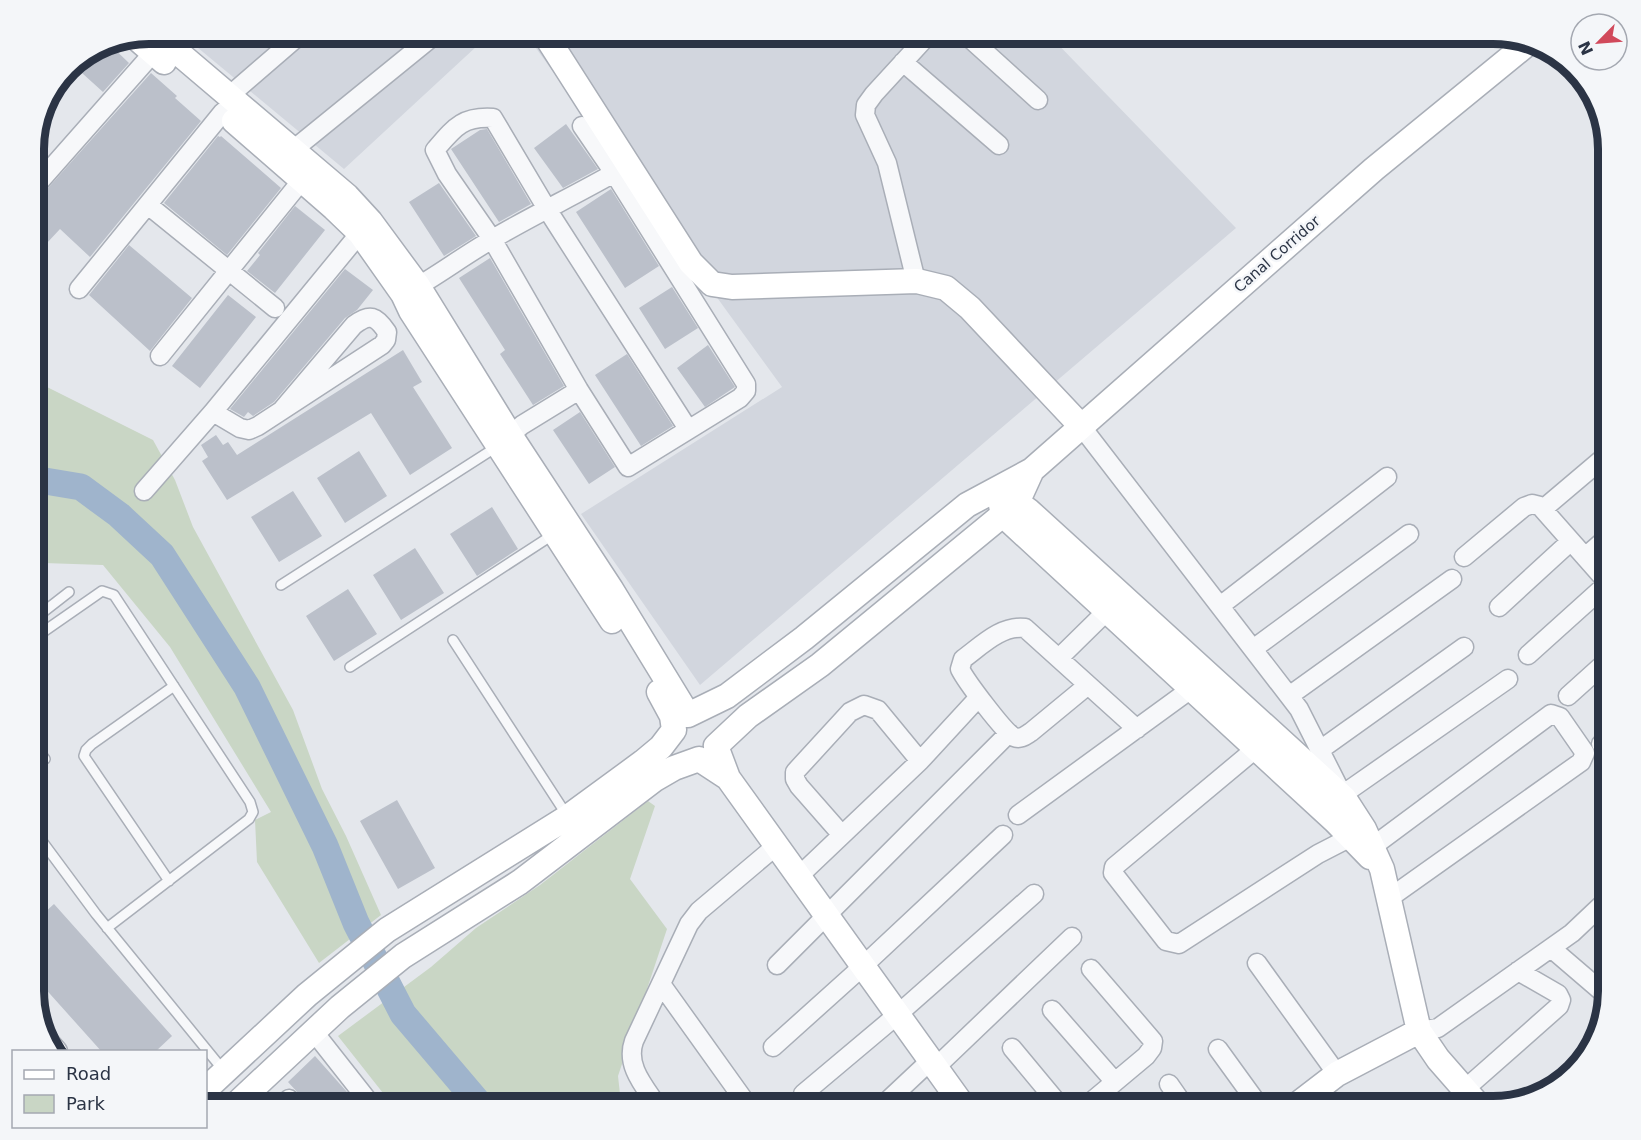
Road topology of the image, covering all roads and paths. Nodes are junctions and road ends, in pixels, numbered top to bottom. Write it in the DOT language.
graph roads {
  1 [pos="158,44"];
  2 [pos="165,44"];
  3 [pos="290,44"];
  4 [pos="423,44"];
  5 [pos="551,44"];
  6 [pos="915,44"];
  7 [pos="976,44"];
  8 [pos="1522,48"];
  9 [pos="903,62"];
  10 [pos="1038,100"];
  11 [pos="226,104"];
  12 [pos="582,126"];
  13 [pos="999,145"];
  14 [pos="293,150"];
  15 [pos="614,173"];
  16 [pos="44,176"];
  17 [pos="302,180"];
  18 [pos="148,205"];
  19 [pos="547,209"];
  20 [pos="357,223"];
  21 [pos="492,239"];
  22 [pos="228,270"];
  23 [pos="916,281"];
  24 [pos="79,289"];
  25 [pos="410,290"];
  26 [pos="275,308"];
  27 [pos="160,357"];
  28 [pos="579,390"];
  29 [pos="280,411"];
  30 [pos="213,412"];
  31 [pos="1081,426"];
  32 [pos="688,429"];
  33 [pos="504,440"];
  34 [pos="1598,462"];
  35 [pos="1032,470"];
  36 [pos="1387,477"];
  37 [pos="998,488"];
  38 [pos="144,491"];
  39 [pos="1010,509"];
  40 [pos="1543,509"];
  41 [pos="554,534"];
  42 [pos="1408,534"];
  43 [pos="1571,541"];
  44 [pos="1598,546"];
  45 [pos="1464,557"];
  46 [pos="1585,557"];
  47 [pos="1598,572"];
  48 [pos="1452,579"];
  49 [pos="281,585"];
  50 [pos="69,592"];
  51 [pos="1598,592"];
  52 [pos="1114,603"];
  53 [pos="1220,606"];
  54 [pos="1499,607"];
  55 [pos="44,611"];
  56 [pos="44,631"];
  57 [pos="453,640"];
  58 [pos="1464,647"];
  59 [pos="1253,649"];
  60 [pos="1528,655"];
  61 [pos="1059,658"];
  62 [pos="350,667"];
  63 [pos="1598,669"];
  64 [pos="1508,679"];
  65 [pos="1088,685"];
  66 [pos="174,686"];
  67 [pos="1191,689"];
  68 [pos="1289,696"];
  69 [pos="1568,696"];
  70 [pos="980,697"];
  71 [pos="681,723"];
  72 [pos="1137,729"];
  73 [pos="1009,733"];
  74 [pos="1265,741"];
  75 [pos="1320,750"];
  76 [pos="708,753"];
  77 [pos="920,760"];
  78 [pos="1343,796"];
  79 [pos="1018,815"];
  80 [pos="568,817"];
  81 [pos="842,835"];
  82 [pos="1003,835"];
  83 [pos="1361,842"];
  84 [pos="44,844"];
  85 [pos="776,846"];
  86 [pos="798,877"];
  87 [pos="169,881"];
  88 [pos="1034,894"];
  89 [pos="1388,899"];
  90 [pos="1598,908"];
  91 [pos="826,916"];
  92 [pos="107,928"];
  93 [pos="1072,937"];
  94 [pos="1551,948"];
  95 [pos="1257,963"];
  96 [pos="777,965"];
  97 [pos="862,967"];
  98 [pos="1091,969"];
  99 [pos="1518,971"];
  100 [pos="661,984"];
  101 [pos="1598,984"];
  102 [pos="1052,1010"];
  103 [pos="897,1015"];
  104 [pos="1419,1031"];
  105 [pos="314,1032"];
  106 [pos="772,1047"];
  107 [pos="1012,1048"];
  108 [pos="1218,1049"];
  109 [pos="207,1050"];
  110 [pos="207,1050"];
  111 [pos="932,1065"];
  112 [pos="224,1071"];
  113 [pos="1337,1074"];
  114 [pos="1115,1082"];
  115 [pos="1169,1084"];
  116 [pos="207,1088"];
  117 [pos="803,1094"];
  118 [pos="245,1096"];
  119 [pos="364,1096"];
  120 [pos="651,1096"];
  121 [pos="740,1096"];
  122 [pos="894,1096"];
  123 [pos="956,1096"];
  124 [pos="1052,1096"];
  125 [pos="1098,1096"];
  126 [pos="1177,1096"];
  127 [pos="1252,1096"];
  128 [pos="1308,1096"];
  129 [pos="1471,1096"];
  130 [pos="1475,1096"];
  1 -- 16 [label="street"];
  2 -- 11 [label="street"];
  3 -- 11 [label="street"];
  4 -- 14 [label="street"];
  5 -- 23 [label="street"];
  6 -- 9 [label="street"];
  7 -- 10 [label="street"];
  8 -- 31 [label="street, Canal Corridor"];
  9 -- 13 [label="street"];
  9 -- 23 [label="street"];
  11 -- 14 [label="street"];
  11 -- 17 [label="street"];
  11 -- 18 [label="street"];
  12 -- 15 [label="street"];
  14 -- 20 [label="street"];
  15 -- 19 [label="street"];
  15 -- 32 [label="street"];
  17 -- 20 [label="street"];
  17 -- 22 [label="street"];
  18 -- 22 [label="street"];
  18 -- 24 [label="street"];
  19 -- 21 [label="street"];
  19 -- 21 [label="street"];
  19 -- 32 [label="street"];
  20 -- 25 [label="street"];
  20 -- 30 [label="street"];
  21 -- 25 [label="street"];
  21 -- 28 [label="street"];
  22 -- 26 [label="street"];
  22 -- 27 [label="street"];
  23 -- 31 [label="street"];
  25 -- 33 [label="street"];
  28 -- 32 [label="street"];
  28 -- 33 [label="street"];
  29 -- 29 [label="street"];
  29 -- 30 [label="street"];
  30 -- 38 [label="street"];
  31 -- 35 [label="street, Canal Corridor"];
  31 -- 53 [label="street"];
  33 -- 41 [label="street"];
  33 -- 49 [label="lane"];
  33 -- 71 [label="street"];
  34 -- 40 [label="street"];
  35 -- 37 [label="street"];
  35 -- 39 [label="street"];
  36 -- 53 [label="street"];
  37 -- 39 [label="street"];
  37 -- 71 [label="street"];
  39 -- 52 [label="street"];
  39 -- 76 [label="street"];
  40 -- 43 [label="street"];
  40 -- 45 [label="street"];
  41 -- 62 [label="lane"];
  41 -- 71 [label="street"];
  42 -- 59 [label="street"];
  43 -- 46 [label="street"];
  43 -- 54 [label="street"];
  44 -- 46 [label="street"];
  46 -- 47 [label="street"];
  48 -- 68 [label="street"];
  50 -- 55 [label="lane"];
  51 -- 60 [label="street"];
  52 -- 61 [label="street"];
  52 -- 67 [label="street"];
  52 -- 74 [label="street"];
  53 -- 59 [label="street"];
  56 -- 66 [label="lane"];
  57 -- 80 [label="lane"];
  58 -- 75 [label="street"];
  59 -- 68 [label="street"];
  61 -- 65 [label="street"];
  61 -- 70 [label="street"];
  63 -- 69 [label="street"];
  64 -- 78 [label="street"];
  65 -- 72 [label="street"];
  65 -- 73 [label="street"];
  66 -- 87 [label="lane"];
  66 -- 87 [label="lane"];
  67 -- 72 [label="street"];
  67 -- 74 [label="street"];
  68 -- 75 [label="street"];
  70 -- 73 [label="street"];
  70 -- 77 [label="street"];
  71 -- 76 [label="street"];
  71 -- 76 [label="street"];
  71 -- 80 [label="street"];
  72 -- 79 [label="street"];
  73 -- 91 [label="street"];
  74 -- 78 [label="street"];
  74 -- 83 [label="street"];
  74 -- 83 [label="street"];
  75 -- 78 [label="street"];
  76 -- 85 [label="street"];
  76 -- 105 [label="street"];
  77 -- 81 [label="street"];
  77 -- 81 [label="street"];
  78 -- 83 [label="street"];
  80 -- 112 [label="street"];
  81 -- 86 [label="street"];
  82 -- 97 [label="street"];
  83 -- 89 [label="street"];
  83 -- 89 [label="street"];
  84 -- 92 [label="lane"];
  85 -- 86 [label="street"];
  85 -- 100 [label="street"];
  86 -- 91 [label="street"];
  87 -- 92 [label="lane"];
  88 -- 103 [label="street"];
  89 -- 104 [label="street"];
  90 -- 94 [label="street"];
  91 -- 96 [label="street"];
  91 -- 97 [label="street"];
  92 -- 110 [label="lane"];
  93 -- 111 [label="street"];
  94 -- 99 [label="street"];
  94 -- 101 [label="street"];
  95 -- 113 [label="street"];
  97 -- 103 [label="street"];
  97 -- 106 [label="street"];
  98 -- 114 [label="street"];
  99 -- 104 [label="street"];
  99 -- 130 [label="street"];
  100 -- 120 [label="street"];
  100 -- 121 [label="street"];
  102 -- 114 [label="street"];
  103 -- 111 [label="street"];
  103 -- 117 [label="street"];
  104 -- 113 [label="street"];
  104 -- 129 [label="street"];
  105 -- 118 [label="street"];
  105 -- 119 [label="street"];
  107 -- 124 [label="street"];
  108 -- 127 [label="street"];
  109 -- 112 [label="lane"];
  111 -- 122 [label="street"];
  111 -- 123 [label="street"];
  112 -- 116 [label="street"];
  113 -- 128 [label="street"];
  114 -- 125 [label="street"];
  115 -- 126 [label="street"];
}
